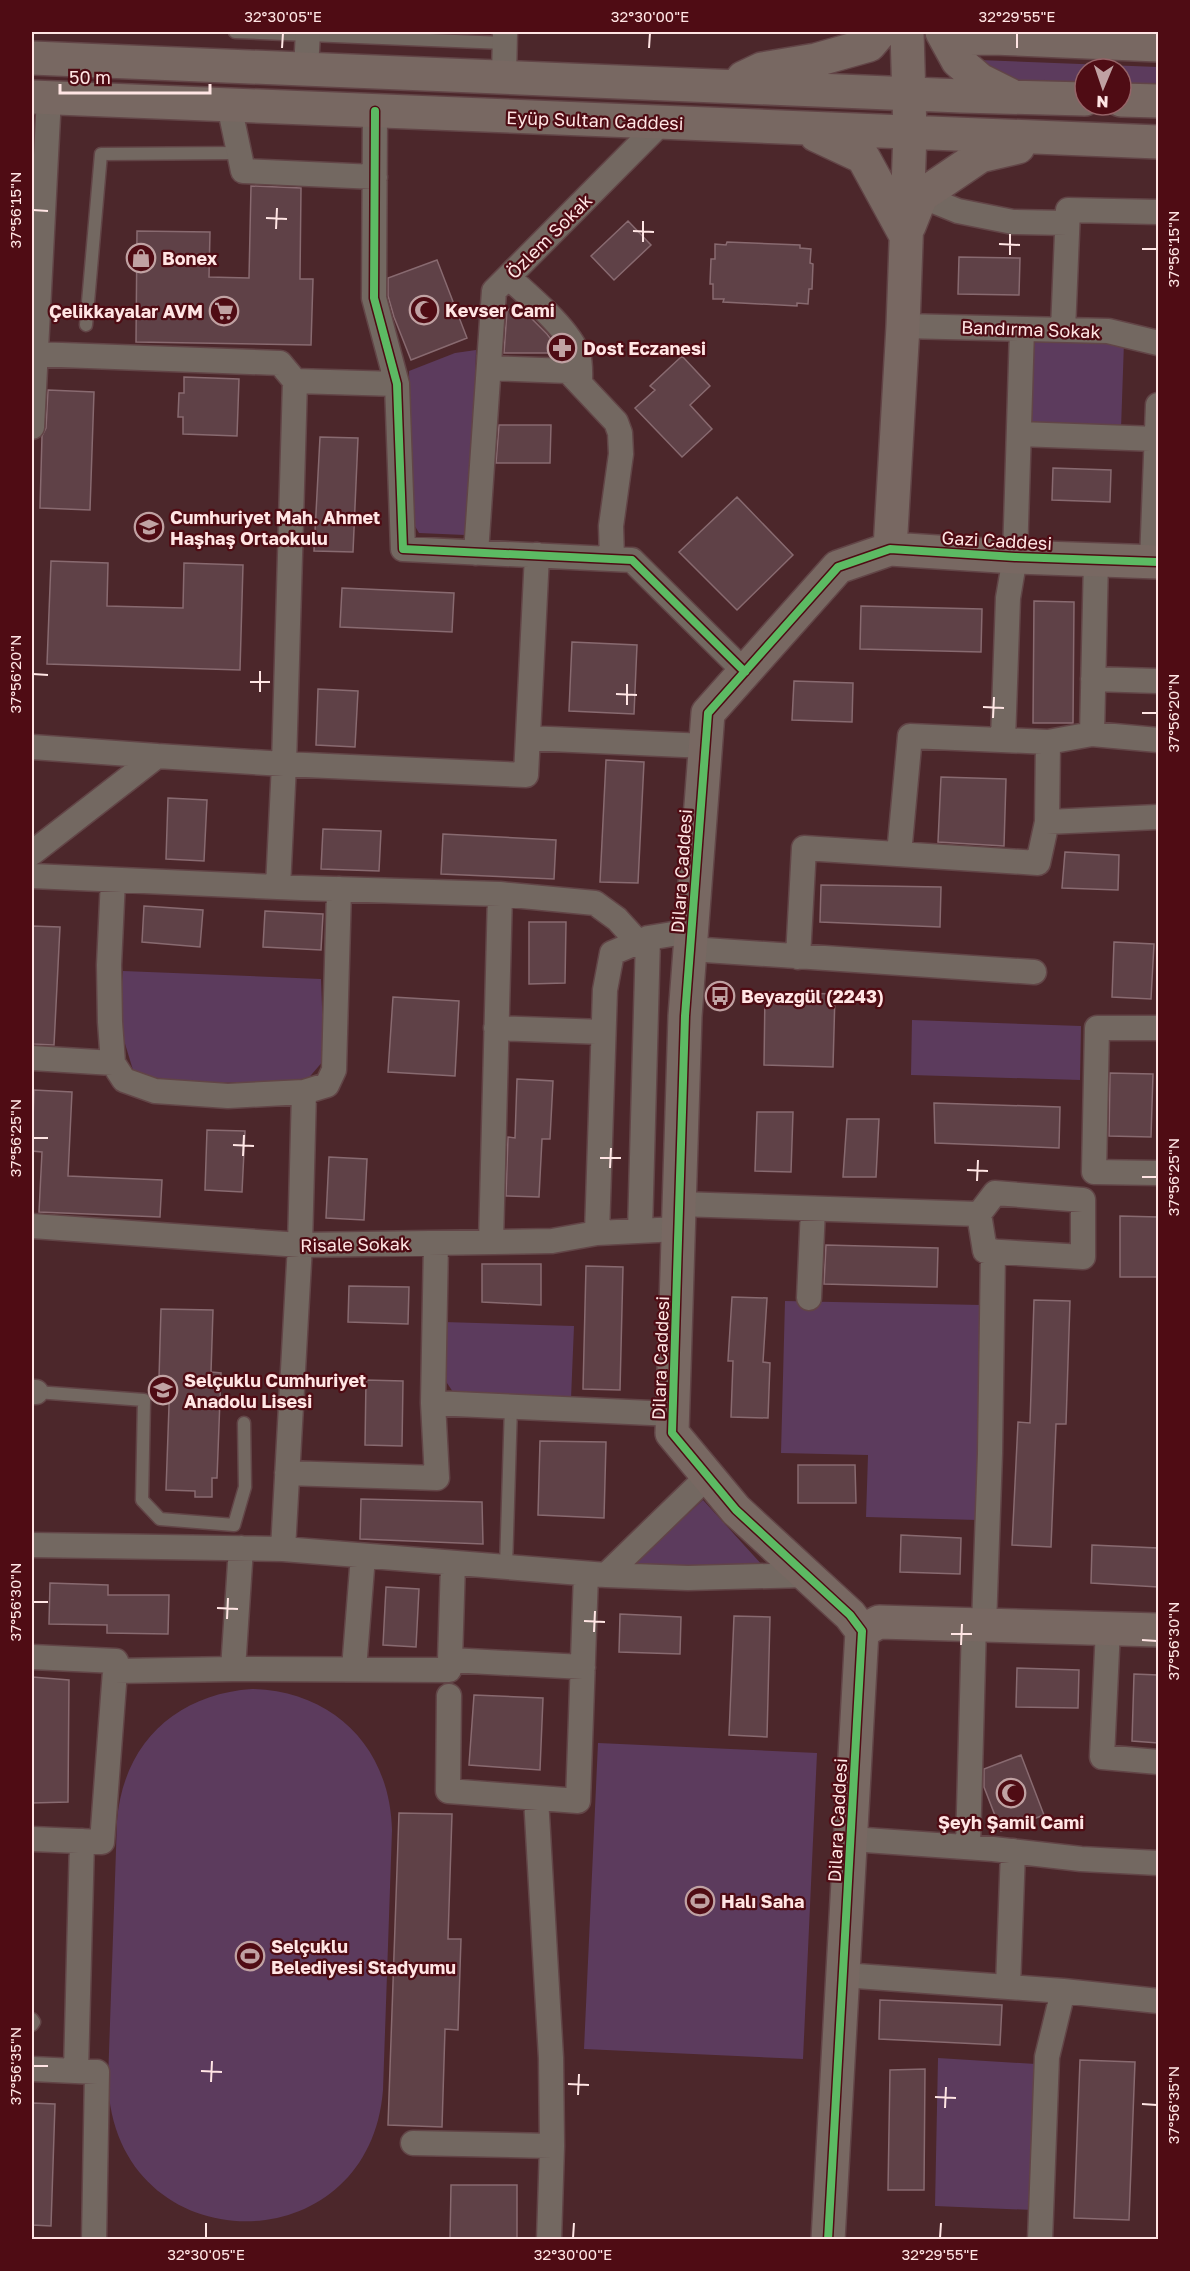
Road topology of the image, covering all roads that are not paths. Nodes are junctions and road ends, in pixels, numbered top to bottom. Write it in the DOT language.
graph roads {
  1 [pos="235,32"];
  2 [pos="879,32"];
  3 [pos="907,32"];
  4 [pos="308,33"];
  5 [pos="944,35"];
  6 [pos="505,37"];
  7 [pos="1079,37"];
  8 [pos="1158,45"];
  9 [pos="32,58"];
  10 [pos="306,69"];
  11 [pos="504,77"];
  12 [pos="727,86"];
  13 [pos="909,92"];
  14 [pos="1012,96"];
  15 [pos="40,97"];
  16 [pos="1073,99"];
  17 [pos="1133,100"];
  18 [pos="1158,101"];
  19 [pos="229,105"];
  20 [pos="375,111"];
  21 [pos="661,123"];
  22 [pos="801,128"];
  23 [pos="910,133"];
  24 [pos="1055,138"];
  25 [pos="1158,142"];
  26 [pos="239,153"];
  27 [pos="375,177"];
  28 [pos="921,196"];
  29 [pos="1158,212"];
  30 [pos="1066,223"];
  31 [pos="905,234"];
  32 [pos="35,267"];
  33 [pos="508,277"];
  34 [pos="86,325"];
  35 [pos="903,326"];
  36 [pos="1022,329"];
  37 [pos="1063,330"];
  38 [pos="1158,343"];
  39 [pos="34,354"];
  40 [pos="489,368"];
  41 [pos="295,381"];
  42 [pos="580,383"];
  43 [pos="397,384"];
  44 [pos="1158,405"];
  45 [pos="32,427"];
  46 [pos="1019,434"];
  47 [pos="1157,439"];
  48 [pos="890,549"];
  49 [pos="476,553"];
  50 [pos="537,555"];
  51 [pos="1015,557"];
  52 [pos="612,559"];
  53 [pos="1096,560"];
  54 [pos="1155,562"];
  55 [pos="838,567"];
  56 [pos="745,672"];
  57 [pos="1094,679"];
  58 [pos="1158,681"];
  59 [pos="1092,734"];
  60 [pos="528,738"];
  61 [pos="1003,740"];
  62 [pos="1158,740"];
  63 [pos="1048,742"];
  64 [pos="706,746"];
  65 [pos="32,747"];
  66 [pos="157,756"];
  67 [pos="284,764"];
  68 [pos="1158,817"];
  69 [pos="1047,822"];
  70 [pos="32,853"];
  71 [pos="899,854"];
  72 [pos="32,876"];
  73 [pos="113,880"];
  74 [pos="278,887"];
  75 [pos="339,889"];
  76 [pos="500,894"];
  77 [pos="643,940"];
  78 [pos="691,940"];
  79 [pos="798,957"];
  80 [pos="1034,972"];
  81 [pos="496,1028"];
  82 [pos="1158,1028"];
  83 [pos="603,1032"];
  84 [pos="32,1058"];
  85 [pos="113,1063"];
  86 [pos="304,1092"];
  87 [pos="1158,1173"];
  88 [pos="813,1209"];
  89 [pos="979,1214"];
  90 [pos="679,1217"];
  91 [pos="32,1226"];
  92 [pos="640,1231"];
  93 [pos="597,1233"];
  94 [pos="491,1242"];
  95 [pos="436,1243"];
  96 [pos="300,1245"];
  97 [pos="993,1251"];
  98 [pos="810,1298"];
  99 [pos="34,1392"];
  100 [pos="433,1403"];
  101 [pos="511,1406"];
  102 [pos="673,1414"];
  103 [pos="244,1423"];
  104 [pos="287,1473"];
  105 [pos="708,1476"];
  106 [pos="32,1545"];
  107 [pos="241,1548"];
  108 [pos="283,1549"];
  109 [pos="363,1556"];
  110 [pos="453,1563"];
  111 [pos="506,1567"];
  112 [pos="596,1574"];
  113 [pos="807,1575"];
  114 [pos="979,1625"];
  115 [pos="1108,1629"];
  116 [pos="1158,1630"];
  117 [pos="862,1631"];
  118 [pos="32,1657"];
  119 [pos="450,1660"];
  120 [pos="583,1667"];
  121 [pos="233,1669"];
  122 [pos="354,1669"];
  123 [pos="115,1671"];
  124 [pos="449,1696"];
  125 [pos="1158,1762"];
  126 [pos="536,1798"];
  127 [pos="32,1839"];
  128 [pos="851,1839"];
  129 [pos="82,1841"];
  130 [pos="968,1847"];
  131 [pos="1013,1851"];
  132 [pos="1158,1863"];
  133 [pos="843,1975"];
  134 [pos="1008,1987"];
  135 [pos="1063,1991"];
  136 [pos="1158,2001"];
  137 [pos="32,2019"];
  138 [pos="32,2025"];
  139 [pos="32,2069"];
  140 [pos="76,2071"];
  141 [pos="413,2143"];
  142 [pos="552,2146"];
  143 [pos="830,2236"];
  144 [pos="94,2240"];
  145 [pos="549,2240"];
  146 [pos="1040,2240"];
  1 -- 4 [label="lane"];
  2 -- 12 [label="street"];
  3 -- 13 [label="street"];
  4 -- 6 [label="lane"];
  4 -- 10 [label="street"];
  5 -- 7 [label="street"];
  5 -- 14 [label="street"];
  6 -- 11 [label="street"];
  7 -- 8 [label="street"];
  9 -- 10 [label="street"];
  10 -- 11 [label="street"];
  11 -- 12 [label="street"];
  12 -- 13 [label="street"];
  13 -- 14 [label="street"];
  13 -- 23 [label="street"];
  14 -- 16 [label="street"];
  15 -- 19 [label="street, Eyüp Sultan Caddesi"];
  15 -- 32 [label="street"];
  17 -- 18 [label="street"];
  19 -- 20 [label="street, Eyüp Sultan Caddesi"];
  19 -- 26 [label="street"];
  20 -- 21 [label="street, Eyüp Sultan Caddesi"];
  20 -- 27 [label="street"];
  21 -- 22 [label="street, Eyüp Sultan Caddesi"];
  21 -- 33 [label="street, Özlem Sokak"];
  22 -- 23 [label="street, Eyüp Sultan Caddesi"];
  22 -- 31 [label="street"];
  23 -- 24 [label="street, Eyüp Sultan Caddesi"];
  23 -- 31 [label="street"];
  24 -- 25 [label="street, Eyüp Sultan Caddesi"];
  24 -- 28 [label="street"];
  26 -- 27 [label="street"];
  26 -- 34 [label="lane"];
  27 -- 43 [label="street"];
  28 -- 30 [label="street"];
  28 -- 31 [label="street"];
  29 -- 30 [label="street"];
  30 -- 37 [label="street"];
  31 -- 35 [label="street"];
  32 -- 39 [label="street"];
  33 -- 40 [label="street, Özlem Sokak"];
  33 -- 42 [label="street"];
  35 -- 36 [label="street, Bandırma Sokak"];
  35 -- 48 [label="street"];
  36 -- 37 [label="street, Bandırma Sokak"];
  36 -- 46 [label="street"];
  37 -- 38 [label="street, Bandırma Sokak"];
  39 -- 41 [label="street"];
  39 -- 45 [label="street"];
  40 -- 42 [label="street"];
  40 -- 49 [label="street, Özlem Sokak"];
  41 -- 43 [label="street"];
  41 -- 67 [label="street"];
  42 -- 52 [label="street"];
  43 -- 49 [label="street"];
  44 -- 47 [label="street"];
  46 -- 47 [label="street"];
  46 -- 51 [label="street"];
  47 -- 54 [label="street"];
  48 -- 51 [label="street, Gazi Caddesi"];
  48 -- 55 [label="street, Gazi Caddesi"];
  49 -- 50 [label="street"];
  50 -- 52 [label="street"];
  50 -- 60 [label="street"];
  51 -- 53 [label="street, Gazi Caddesi"];
  51 -- 61 [label="street"];
  52 -- 56 [label="street"];
  53 -- 54 [label="street, Gazi Caddesi"];
  53 -- 57 [label="street"];
  55 -- 56 [label="street, Dilara Caddesi"];
  56 -- 64 [label="street, Dilara Caddesi"];
  57 -- 58 [label="street"];
  57 -- 59 [label="street"];
  59 -- 62 [label="street"];
  59 -- 63 [label="street"];
  60 -- 64 [label="street"];
  60 -- 67 [label="street"];
  61 -- 63 [label="street"];
  61 -- 71 [label="street"];
  63 -- 69 [label="street"];
  64 -- 78 [label="street, Dilara Caddesi"];
  65 -- 66 [label="street"];
  66 -- 67 [label="street"];
  66 -- 70 [label="street"];
  67 -- 74 [label="street"];
  68 -- 69 [label="street"];
  69 -- 71 [label="street"];
  71 -- 79 [label="street"];
  72 -- 73 [label="street"];
  73 -- 74 [label="street"];
  73 -- 85 [label="street"];
  74 -- 75 [label="street"];
  75 -- 76 [label="street"];
  75 -- 86 [label="street"];
  76 -- 77 [label="street"];
  76 -- 81 [label="street"];
  77 -- 78 [label="street"];
  77 -- 83 [label="street"];
  77 -- 92 [label="street"];
  78 -- 79 [label="street"];
  78 -- 90 [label="street, Dilara Caddesi"];
  79 -- 80 [label="street"];
  81 -- 83 [label="street"];
  81 -- 94 [label="street"];
  82 -- 87 [label="street"];
  83 -- 93 [label="street"];
  84 -- 85 [label="street"];
  85 -- 86 [label="street"];
  86 -- 96 [label="street"];
  88 -- 89 [label="street, Risale Sokak"];
  88 -- 90 [label="street, Risale Sokak"];
  88 -- 98 [label="street"];
  89 -- 97 [label="street"];
  89 -- 97 [label="street"];
  90 -- 92 [label="street, Risale Sokak"];
  90 -- 102 [label="street, Dilara Caddesi"];
  91 -- 96 [label="street, Risale Sokak"];
  92 -- 93 [label="street, Risale Sokak"];
  93 -- 94 [label="street, Risale Sokak"];
  94 -- 95 [label="street, Risale Sokak"];
  95 -- 96 [label="street, Risale Sokak"];
  95 -- 100 [label="street"];
  96 -- 104 [label="street"];
  97 -- 114 [label="street"];
  99 -- 103 [label="lane"];
  100 -- 101 [label="street"];
  100 -- 104 [label="street"];
  101 -- 102 [label="street"];
  101 -- 111 [label="lane"];
  102 -- 105 [label="street, Dilara Caddesi"];
  104 -- 108 [label="street"];
  105 -- 112 [label="street"];
  105 -- 113 [label="street, Dilara Caddesi"];
  106 -- 107 [label="street"];
  107 -- 108 [label="street"];
  107 -- 121 [label="street"];
  108 -- 109 [label="street"];
  109 -- 110 [label="street"];
  109 -- 122 [label="street"];
  110 -- 111 [label="street"];
  110 -- 119 [label="street"];
  111 -- 112 [label="street"];
  112 -- 113 [label="street"];
  112 -- 120 [label="street"];
  113 -- 117 [label="street, Dilara Caddesi"];
  114 -- 115 [label="street"];
  114 -- 117 [label="street"];
  114 -- 130 [label="street"];
  115 -- 116 [label="street"];
  115 -- 125 [label="street"];
  117 -- 128 [label="street, Dilara Caddesi"];
  118 -- 123 [label="street"];
  119 -- 120 [label="street"];
  119 -- 122 [label="street"];
  120 -- 126 [label="street"];
  121 -- 122 [label="street"];
  121 -- 123 [label="street"];
  123 -- 129 [label="street"];
  124 -- 126 [label="street"];
  126 -- 142 [label="street"];
  127 -- 129 [label="street"];
  128 -- 130 [label="street"];
  128 -- 133 [label="street, Dilara Caddesi"];
  129 -- 140 [label="street"];
  130 -- 131 [label="street"];
  131 -- 132 [label="street"];
  131 -- 134 [label="street"];
  133 -- 134 [label="street"];
  133 -- 143 [label="street, Dilara Caddesi"];
  134 -- 135 [label="street"];
  135 -- 136 [label="street"];
  135 -- 146 [label="street"];
  137 -- 138 [label="lane"];
  139 -- 140 [label="street"];
  140 -- 144 [label="street"];
  141 -- 142 [label="street"];
  142 -- 145 [label="street"];
}
